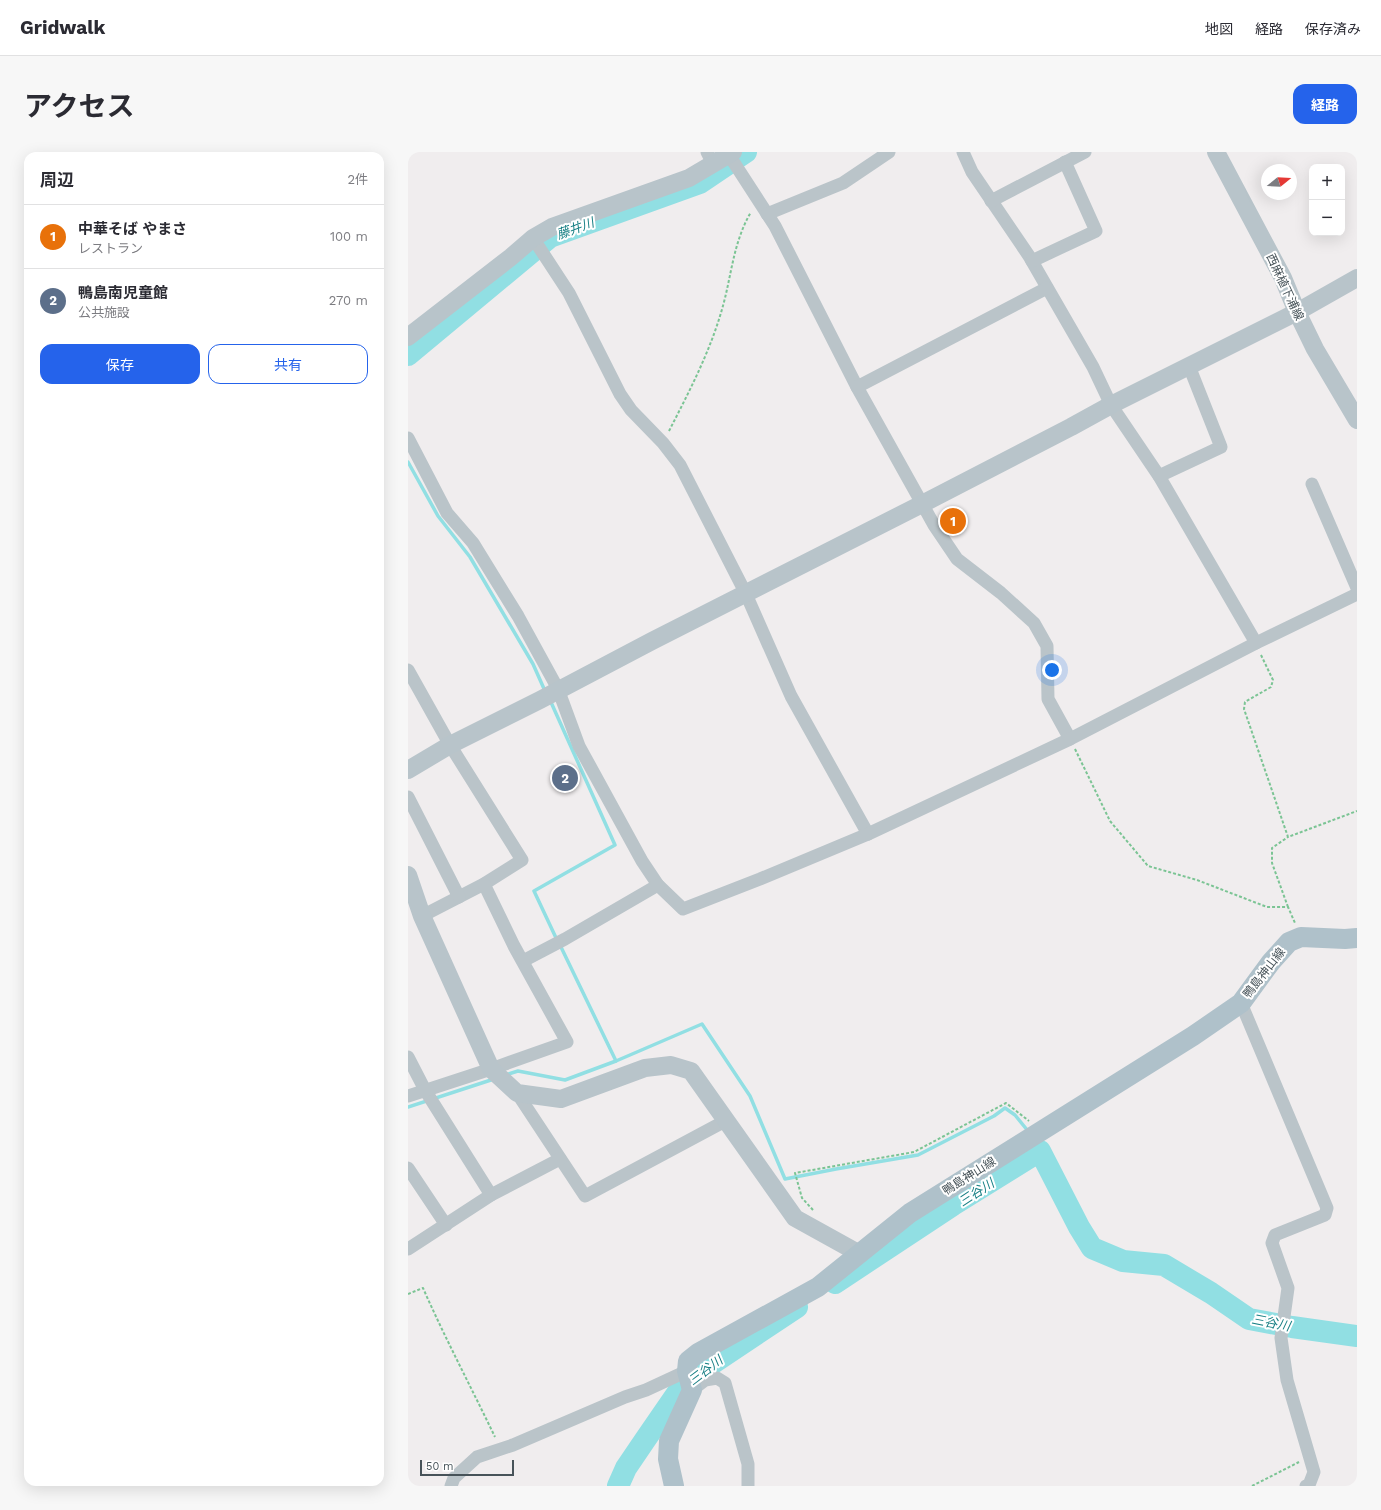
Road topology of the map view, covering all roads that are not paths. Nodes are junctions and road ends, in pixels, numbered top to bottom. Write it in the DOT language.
graph roads {
  1 [pos="890,152"];
  2 [pos="963,152"];
  3 [pos="1085,152"];
  4 [pos="1216,152"];
  5 [pos="710,158"];
  6 [pos="732,158"];
  7 [pos="1065,162"];
  8 [pos="991,201"];
  9 [pos="767,214"];
  10 [pos="537,243"];
  11 [pos="1032,261"];
  12 [pos="1357,278"];
  13 [pos="1047,288"];
  14 [pos="1296,312"];
  15 [pos="408,337"];
  16 [pos="1189,366"];
  17 [pos="857,387"];
  18 [pos="1111,405"];
  19 [pos="1357,420"];
  20 [pos="408,438"];
  21 [pos="1159,476"];
  22 [pos="1312,484"];
  23 [pos="922,504"];
  24 [pos="1357,588"];
  25 [pos="746,594"];
  26 [pos="1357,594"];
  27 [pos="1256,643"];
  28 [pos="408,670"];
  29 [pos="549,695"];
  30 [pos="1070,739"];
  31 [pos="450,745"];
  32 [pos="408,770"];
  33 [pos="408,797"];
  34 [pos="868,834"];
  35 [pos="408,875"];
  36 [pos="484,884"];
  37 [pos="658,885"];
  38 [pos="459,897"];
  39 [pos="422,916"];
  40 [pos="1357,938"];
  41 [pos="523,961"];
  42 [pos="1241,1003"];
  43 [pos="408,1057"];
  44 [pos="491,1070"];
  45 [pos="511,1088"];
  46 [pos="425,1090"];
  47 [pos="408,1096"];
  48 [pos="727,1120"];
  49 [pos="560,1159"];
  50 [pos="408,1168"];
  51 [pos="491,1195"];
  52 [pos="446,1225"];
  53 [pos="408,1249"];
  54 [pos="860,1254"];
  55 [pos="690,1379"];
  56 [pos="451,1486"];
  57 [pos="674,1486"];
  58 [pos="748,1486"];
  59 [pos="1306,1486"];
  1 -- 9 [label="street"];
  2 -- 8 [label="street"];
  3 -- 7 [label="street"];
  4 -- 14 [label="street, 西麻植下浦線"];
  5 -- 6 [label="street"];
  5 -- 10 [label="street"];
  6 -- 9 [label="street"];
  7 -- 8 [label="street"];
  7 -- 11 [label="street"];
  8 -- 11 [label="street"];
  9 -- 17 [label="street"];
  10 -- 15 [label="street"];
  10 -- 25 [label="street"];
  11 -- 13 [label="street"];
  12 -- 14 [label="street"];
  13 -- 17 [label="street"];
  13 -- 18 [label="street"];
  14 -- 16 [label="street"];
  14 -- 19 [label="street, 西麻植下浦線"];
  16 -- 18 [label="street"];
  16 -- 21 [label="street"];
  17 -- 23 [label="street"];
  18 -- 21 [label="street"];
  18 -- 23 [label="street"];
  20 -- 29 [label="street"];
  21 -- 27 [label="street"];
  22 -- 24 [label="street"];
  23 -- 25 [label="street"];
  23 -- 30 [label="street"];
  25 -- 29 [label="street"];
  25 -- 34 [label="street"];
  26 -- 27 [label="street"];
  27 -- 30 [label="street"];
  28 -- 31 [label="street"];
  29 -- 31 [label="street"];
  29 -- 37 [label="street"];
  30 -- 34 [label="street"];
  31 -- 32 [label="street"];
  31 -- 36 [label="street"];
  33 -- 38 [label="street"];
  34 -- 37 [label="street"];
  35 -- 39 [label="street"];
  36 -- 38 [label="street"];
  36 -- 41 [label="street"];
  37 -- 41 [label="street"];
  38 -- 39 [label="street"];
  39 -- 44 [label="street"];
  40 -- 42 [label="main road, 鴨島神山線"];
  41 -- 44 [label="street"];
  42 -- 54 [label="main road, 鴨島神山線"];
  42 -- 59 [label="street"];
  43 -- 46 [label="street"];
  44 -- 45 [label="street"];
  44 -- 46 [label="street"];
  45 -- 48 [label="street"];
  45 -- 49 [label="street"];
  46 -- 47 [label="street"];
  46 -- 51 [label="street"];
  48 -- 49 [label="street"];
  48 -- 54 [label="street"];
  49 -- 51 [label="street"];
  50 -- 52 [label="street"];
  51 -- 52 [label="street"];
  52 -- 53 [label="street"];
  54 -- 55 [label="main road, 鴨島神山線"];
  55 -- 56 [label="street"];
  55 -- 57 [label="main road, 鴨島神山線"];
  55 -- 58 [label="street"];
}
